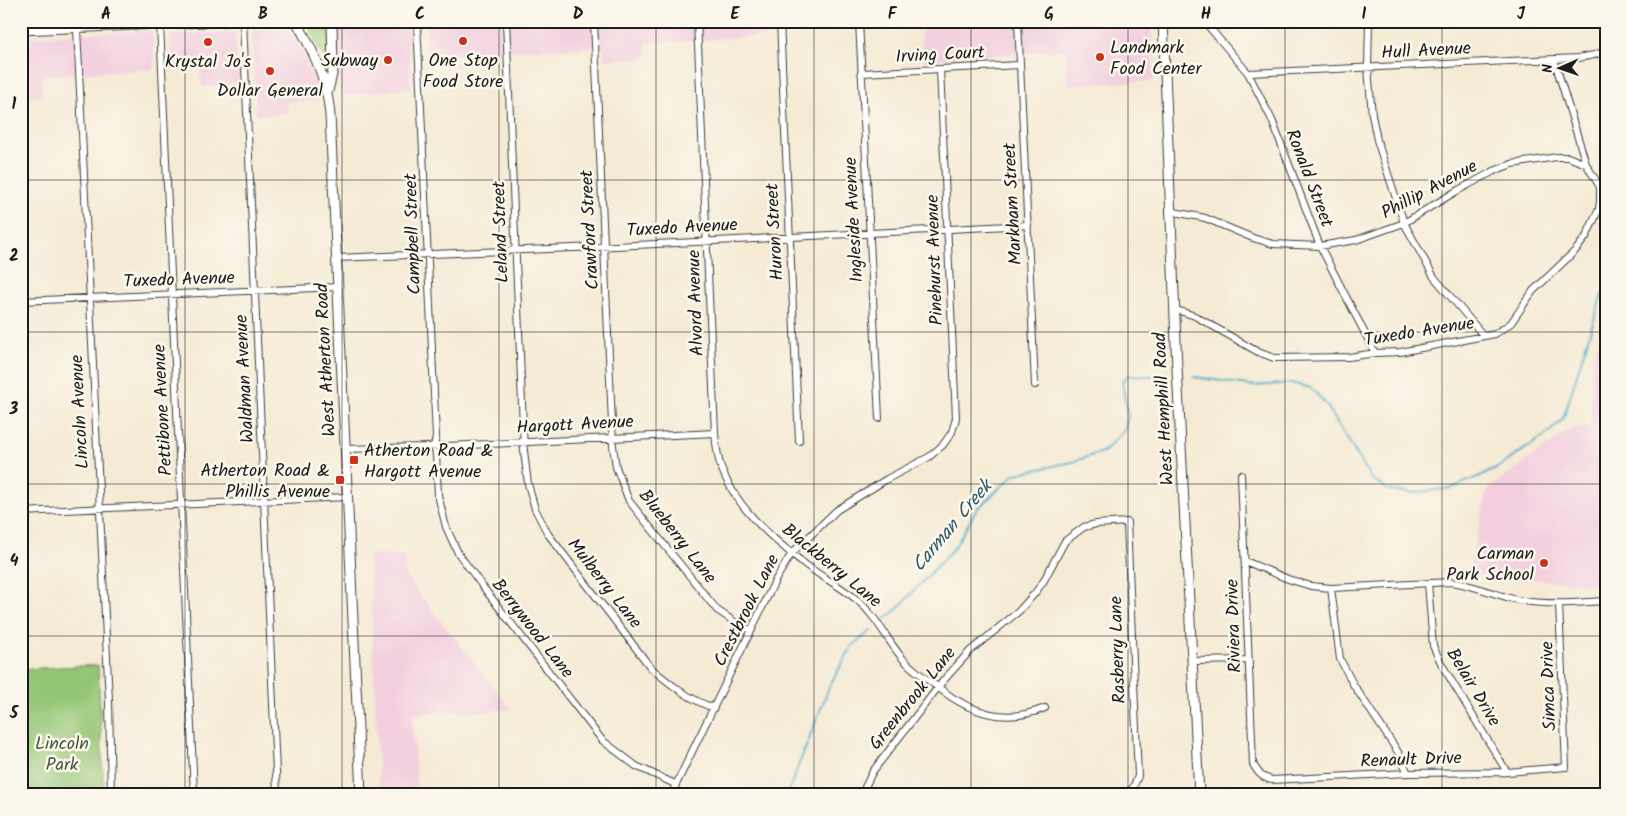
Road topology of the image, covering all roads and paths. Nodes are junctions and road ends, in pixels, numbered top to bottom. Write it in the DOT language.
graph roads {
  1 [pos="226,21"];
  2 [pos="243,21"];
  3 [pos="296,21"];
  4 [pos="332,21"];
  5 [pos="417,21"];
  6 [pos="506,21"];
  7 [pos="594,21"];
  8 [pos="697,21"];
  9 [pos="780,21"];
  10 [pos="859,21"];
  11 [pos="1018,21"];
  12 [pos="1163,21"];
  13 [pos="1204,21"];
  14 [pos="1369,21"];
  15 [pos="209,22"];
  16 [pos="126,23"];
  17 [pos="160,24"];
  18 [pos="43,26"];
  19 [pos="77,28"];
  20 [pos="21,30"];
  21 [pos="1606,51"];
  22 [pos="1554,59"];
  23 [pos="1020,65"];
  24 [pos="1368,68"];
  25 [pos="940,69"];
  26 [pos="861,73"];
  27 [pos="1248,73"];
  28 [pos="328,92"];
  29 [pos="1586,164"];
  30 [pos="1606,180"];
  31 [pos="1600,187"];
  32 [pos="1169,211"];
  33 [pos="1404,223"];
  34 [pos="1028,225"];
  35 [pos="948,229"];
  36 [pos="869,233"];
  37 [pos="790,237"];
  38 [pos="707,241"];
  39 [pos="605,246"];
  40 [pos="1320,246"];
  41 [pos="516,250"];
  42 [pos="427,254"];
  43 [pos="337,258"];
  44 [pos="338,287"];
  45 [pos="254,291"];
  46 [pos="172,295"];
  47 [pos="89,298"];
  48 [pos="21,302"];
  49 [pos="1174,309"];
  50 [pos="1483,336"];
  51 [pos="1375,353"];
  52 [pos="1035,385"];
  53 [pos="878,418"];
  54 [pos="715,433"];
  55 [pos="614,437"];
  56 [pos="799,441"];
  57 [pos="525,442"];
  58 [pos="943,445"];
  59 [pos="434,446"];
  60 [pos="345,449"];
  61 [pos="1241,475"];
  62 [pos="348,497"];
  63 [pos="264,501"];
  64 [pos="181,505"];
  65 [pos="99,508"];
  66 [pos="21,512"];
  67 [pos="1127,522"];
  68 [pos="792,553"];
  69 [pos="1245,561"];
  70 [pos="1428,583"];
  71 [pos="1332,588"];
  72 [pos="1606,601"];
  73 [pos="1559,604"];
  74 [pos="21,618"];
  75 [pos="752,630"];
  76 [pos="1249,660"];
  77 [pos="1192,661"];
  78 [pos="24,666"];
  79 [pos="939,688"];
  80 [pos="714,708"];
  81 [pos="1045,708"];
  82 [pos="1566,767"];
  83 [pos="1507,772"];
  84 [pos="1408,773"];
  85 [pos="1259,774"];
  86 [pos="675,784"];
  87 [pos="111,795"];
  88 [pos="194,795"];
  89 [pos="277,795"];
  90 [pos="361,795"];
  91 [pos="670,795"];
  92 [pos="864,795"];
  93 [pos="1122,795"];
  94 [pos="1199,795"];
  1 -- 15 [label="street"];
  2 -- 45 [label="street, Waldman Avenue"];
  3 -- 28 [label="street, West Atherton Road"];
  4 -- 28 [label="street"];
  5 -- 42 [label="street, Campbell Street"];
  6 -- 41 [label="street, Leland Street"];
  7 -- 39 [label="street, Crawford Street"];
  8 -- 38 [label="street, Alvord Avenue"];
  9 -- 37 [label="street, Huron Street"];
  10 -- 26 [label="street, Ingleside Avenue"];
  11 -- 23 [label="street, Markham Street"];
  12 -- 32 [label="street, West Hemphill Road"];
  13 -- 27 [label="street, Ronald Street"];
  14 -- 24 [label="street"];
  15 -- 17 [label="street"];
  16 -- 17 [label="street"];
  16 -- 19 [label="street"];
  17 -- 46 [label="street, Pettibone Avenue"];
  18 -- 19 [label="street"];
  18 -- 20 [label="street"];
  19 -- 47 [label="street, Lincoln Avenue"];
  21 -- 22 [label="street, Hull Avenue"];
  22 -- 24 [label="street, Hull Avenue"];
  22 -- 29 [label="street"];
  23 -- 25 [label="street, Irving Court"];
  23 -- 34 [label="street, Markham Street"];
  24 -- 27 [label="street, Hull Avenue"];
  24 -- 33 [label="street"];
  25 -- 26 [label="street, Irving Court"];
  25 -- 35 [label="street, Pinehurst Avenue"];
  26 -- 36 [label="street, Ingleside Avenue"];
  27 -- 40 [label="street, Ronald Street"];
  28 -- 43 [label="street, West Atherton Road"];
  29 -- 31 [label="street"];
  29 -- 33 [label="street, Phillip Avenue"];
  30 -- 31 [label="street"];
  31 -- 50 [label="street, Tuxedo Avenue"];
  32 -- 40 [label="street, Phillip Avenue"];
  32 -- 49 [label="street, West Hemphill Road"];
  33 -- 40 [label="street, Phillip Avenue"];
  33 -- 50 [label="street"];
  34 -- 35 [label="street, Tuxedo Avenue"];
  34 -- 52 [label="street, Markham Street"];
  35 -- 36 [label="street, Tuxedo Avenue"];
  35 -- 58 [label="street, Pinehurst Avenue"];
  36 -- 37 [label="street, Tuxedo Avenue"];
  36 -- 53 [label="street, Ingleside Avenue"];
  37 -- 38 [label="street, Tuxedo Avenue"];
  37 -- 56 [label="street, Huron Street"];
  38 -- 39 [label="street, Tuxedo Avenue"];
  38 -- 54 [label="street, Alvord Avenue"];
  39 -- 41 [label="street, Tuxedo Avenue"];
  39 -- 55 [label="street, Crawford Street"];
  40 -- 51 [label="street, Ronald Street"];
  41 -- 42 [label="street, Tuxedo Avenue"];
  41 -- 57 [label="street, Leland Street"];
  42 -- 43 [label="street, Tuxedo Avenue"];
  42 -- 59 [label="street, Campbell Street"];
  43 -- 44 [label="street, West Atherton Road"];
  44 -- 45 [label="street, Tuxedo Avenue"];
  44 -- 60 [label="street, West Atherton Road"];
  45 -- 46 [label="street, Tuxedo Avenue"];
  45 -- 63 [label="street, Waldman Avenue"];
  46 -- 47 [label="street, Tuxedo Avenue"];
  46 -- 64 [label="street, Pettibone Avenue"];
  47 -- 48 [label="street, Tuxedo Avenue"];
  47 -- 65 [label="street, Lincoln Avenue"];
  49 -- 51 [label="street, Tuxedo Avenue"];
  49 -- 77 [label="street, West Hemphill Road"];
  50 -- 51 [label="street, Tuxedo Avenue"];
  54 -- 55 [label="street, Hargott Avenue"];
  54 -- 68 [label="street, Blackberry Lane"];
  55 -- 57 [label="street, Hargott Avenue"];
  55 -- 75 [label="street, Blueberry Lane"];
  57 -- 59 [label="street, Hargott Avenue"];
  57 -- 80 [label="street, Mulberry Lane"];
  58 -- 68 [label="street, Crestbrook Lane"];
  59 -- 60 [label="street, Hargott Avenue"];
  59 -- 86 [label="street, Berrywood Lane"];
  60 -- 62 [label="street, West Atherton Road"];
  61 -- 69 [label="street, Riviera Drive"];
  62 -- 63 [label="street"];
  62 -- 90 [label="street, West Atherton Road"];
  63 -- 64 [label="street"];
  63 -- 89 [label="street, Waldman Avenue"];
  64 -- 65 [label="street"];
  64 -- 88 [label="street, Pettibone Avenue"];
  65 -- 66 [label="street"];
  65 -- 87 [label="street, Lincoln Avenue"];
  67 -- 79 [label="street, Greenbrook Lane"];
  67 -- 93 [label="street, Rasberry Lane"];
  68 -- 75 [label="street, Crestbrook Lane"];
  68 -- 79 [label="street, Blackberry Lane"];
  69 -- 71 [label="street"];
  69 -- 76 [label="street, Riviera Drive"];
  70 -- 71 [label="street"];
  70 -- 73 [label="street"];
  70 -- 83 [label="street, Belair Drive"];
  71 -- 84 [label="street"];
  72 -- 73 [label="street"];
  73 -- 82 [label="street, Simca Drive"];
  74 -- 78 [label="street"];
  75 -- 80 [label="street, Crestbrook Lane"];
  76 -- 77 [label="street"];
  76 -- 85 [label="street, Riviera Drive"];
  77 -- 94 [label="street, West Hemphill Road"];
  79 -- 81 [label="street, Blackberry Lane"];
  79 -- 92 [label="street, Greenbrook Lane"];
  80 -- 86 [label="street, Crestbrook Lane"];
  82 -- 83 [label="street, Renault Drive"];
  83 -- 84 [label="street, Renault Drive"];
  84 -- 85 [label="street, Renault Drive"];
  86 -- 91 [label="street, Crestbrook Lane"];
}
